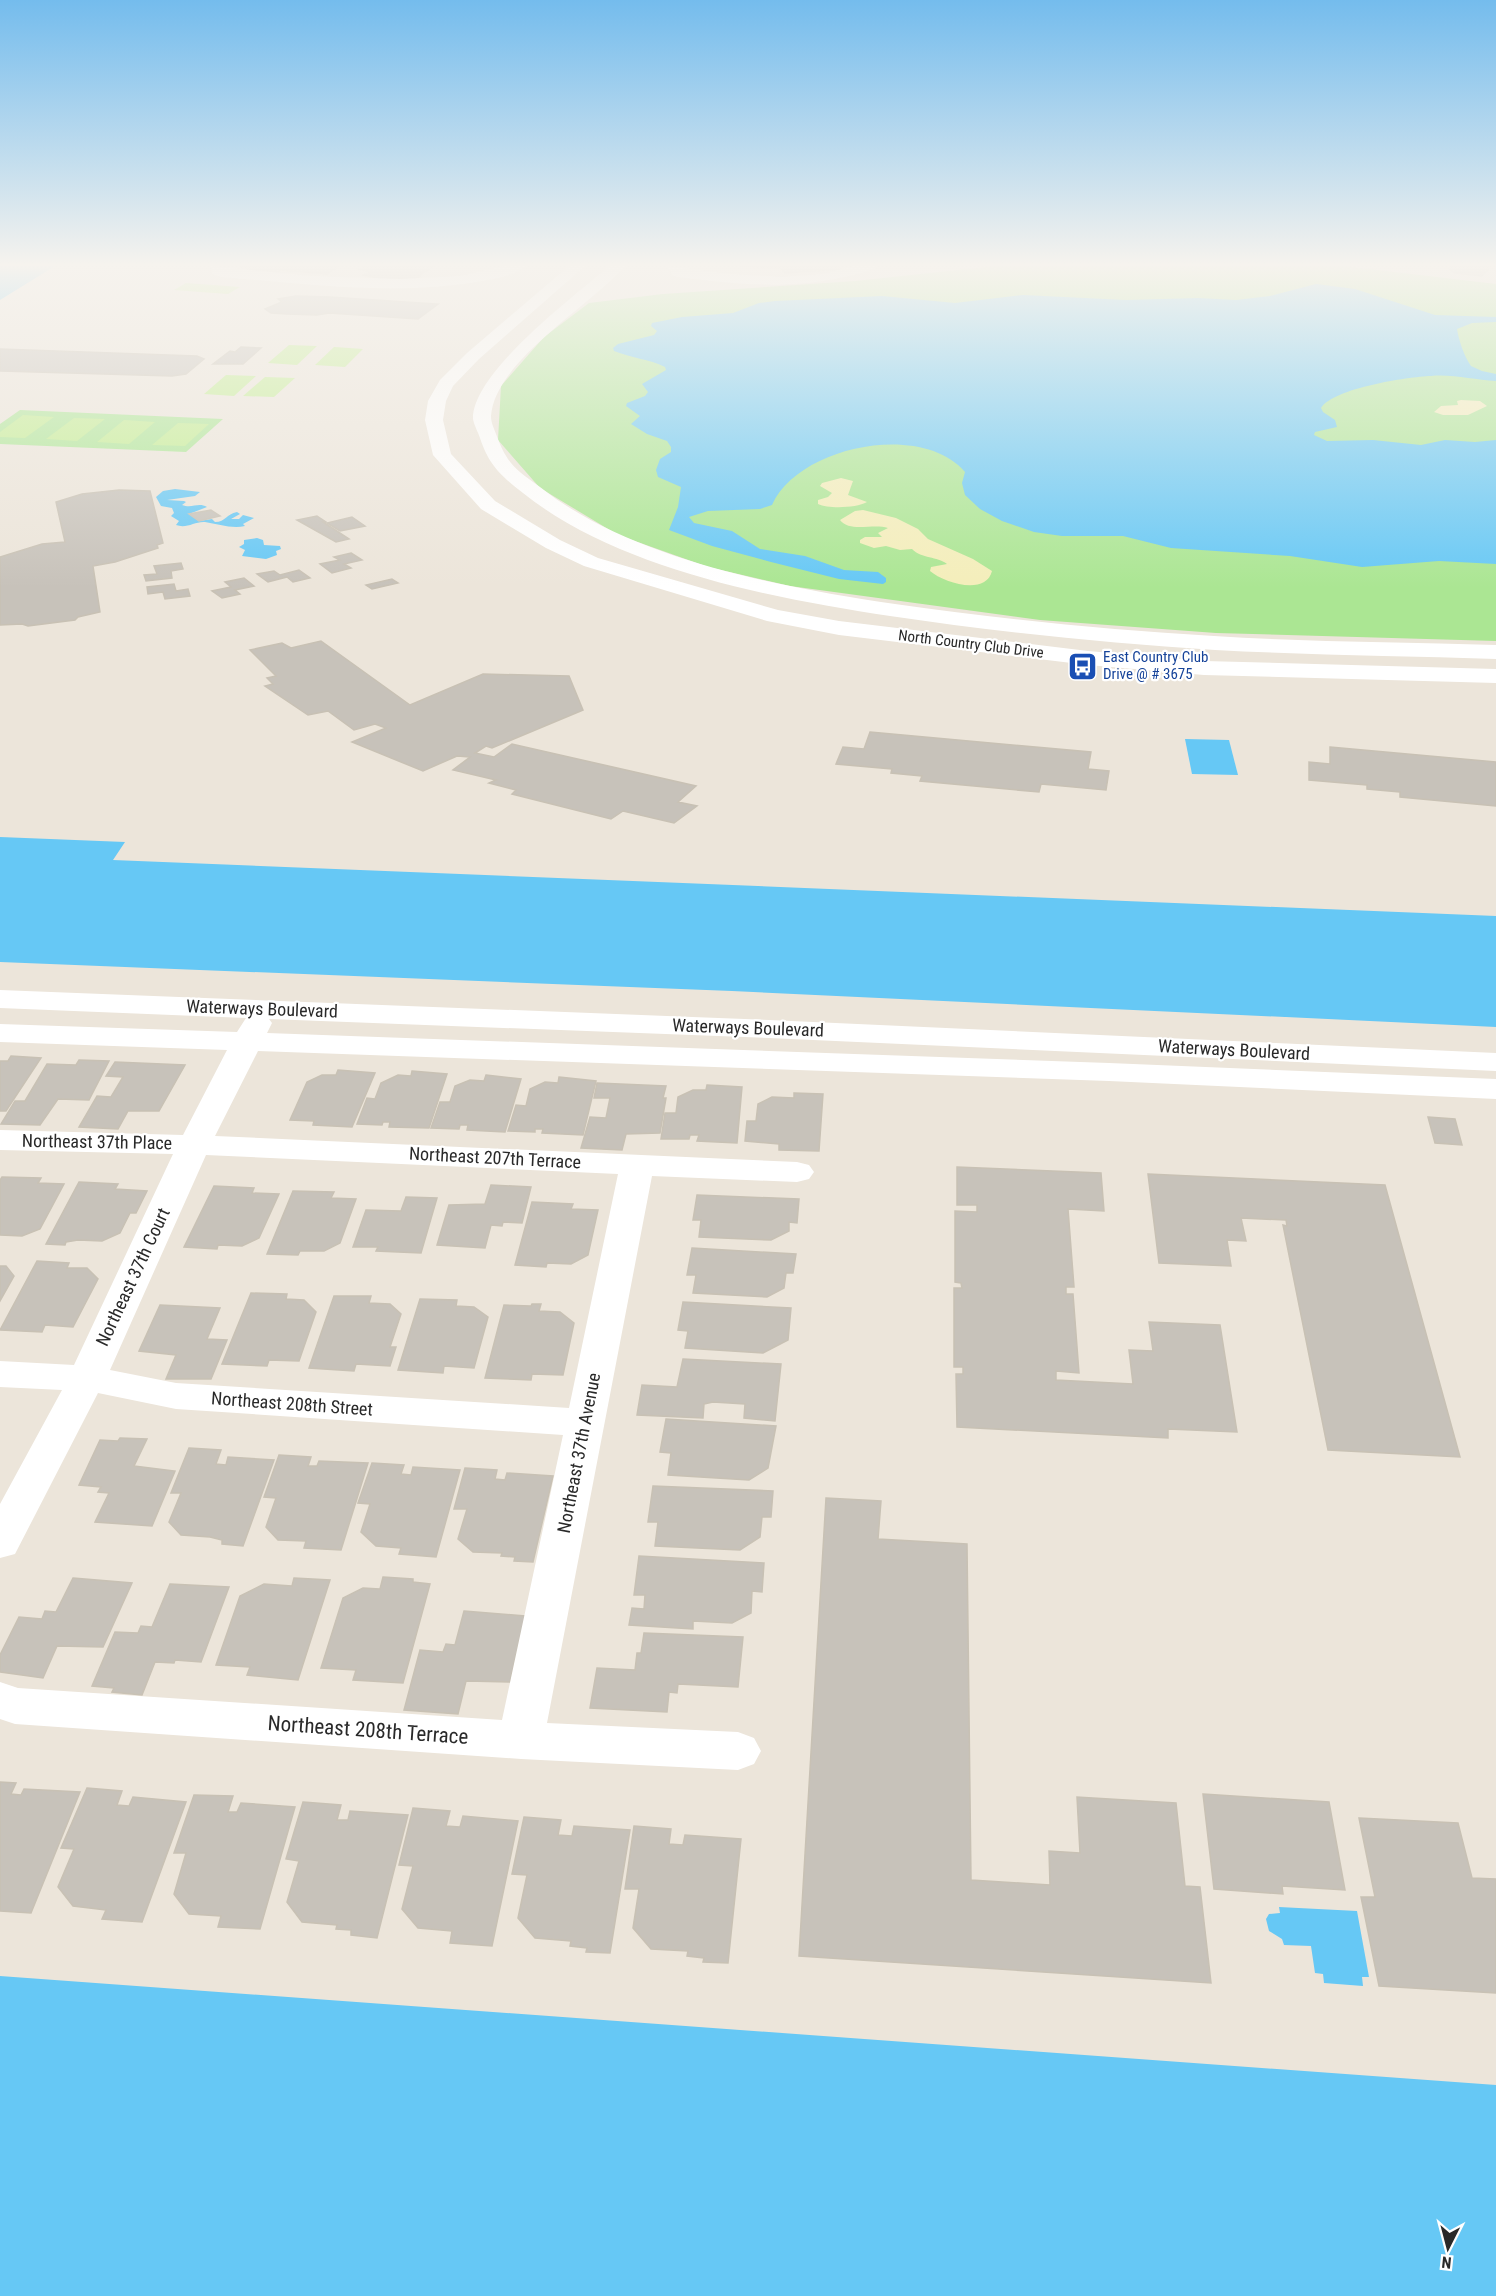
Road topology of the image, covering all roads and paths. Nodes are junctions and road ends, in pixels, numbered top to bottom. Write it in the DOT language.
graph roads {
  1 [pos="457,373"];
  2 [pos="502,373"];
  3 [pos="496,458"];
  4 [pos="449,464"];
  5 [pos="595,531"];
  6 [pos="553,544"];
  7 [pos="744,582"];
  8 [pos="707,597"];
  9 [pos="1204,642"];
  10 [pos="1496,652"];
  11 [pos="1204,668"];
  12 [pos="1496,676"];
  13 [pos="0,999"];
  14 [pos="255,1025"];
  15 [pos="0,1033"];
  16 [pos="1496,1062"];
  17 [pos="1496,1089"];
  18 [pos="0,1140"];
  19 [pos="194,1145"];
  20 [pos="637,1165"];
  21 [pos="797,1172"];
  22 [pos="0,1374"];
  23 [pos="87,1378"];
  24 [pos="586,1423"];
  25 [pos="0,1543"];
  26 [pos="0,1700"];
  27 [pos="521,1740"];
  28 [pos="738,1751"];
  1 -- 4 [label="street"];
  2 -- 3 [label="street"];
  3 -- 4 [label="street"];
  3 -- 5 [label="street, North Country Club Drive"];
  4 -- 6 [label="street, North Country Club Drive"];
  5 -- 6 [label="street"];
  5 -- 7 [label="street, North Country Club Drive"];
  6 -- 8 [label="street, North Country Club Drive"];
  7 -- 8 [label="street"];
  7 -- 9 [label="street, North Country Club Drive"];
  8 -- 11 [label="street, North Country Club Drive"];
  9 -- 10 [label="street, North Country Club Drive"];
  9 -- 11 [label="street"];
  11 -- 12 [label="street, North Country Club Drive"];
  13 -- 14 [label="street, Waterways Boulevard"];
  14 -- 15 [label="street, Waterways Boulevard"];
  14 -- 16 [label="street, Waterways Boulevard"];
  14 -- 17 [label="street, Waterways Boulevard"];
  14 -- 19 [label="street, Northeast 37th Court"];
  18 -- 19 [label="street, Northeast 37th Place"];
  19 -- 20 [label="street, Northeast 207th Terrace"];
  19 -- 23 [label="street, Northeast 37th Court"];
  20 -- 21 [label="street, Northeast 207th Terrace"];
  20 -- 24 [label="street, Northeast 37th Avenue"];
  22 -- 23 [label="street, Northeast 208th Street"];
  23 -- 24 [label="street, Northeast 208th Street"];
  23 -- 25 [label="street, Northeast 37th Court"];
  24 -- 27 [label="street, Northeast 37th Avenue"];
  26 -- 27 [label="street, Northeast 208th Terrace"];
  27 -- 28 [label="street, Northeast 208th Terrace"];
}
